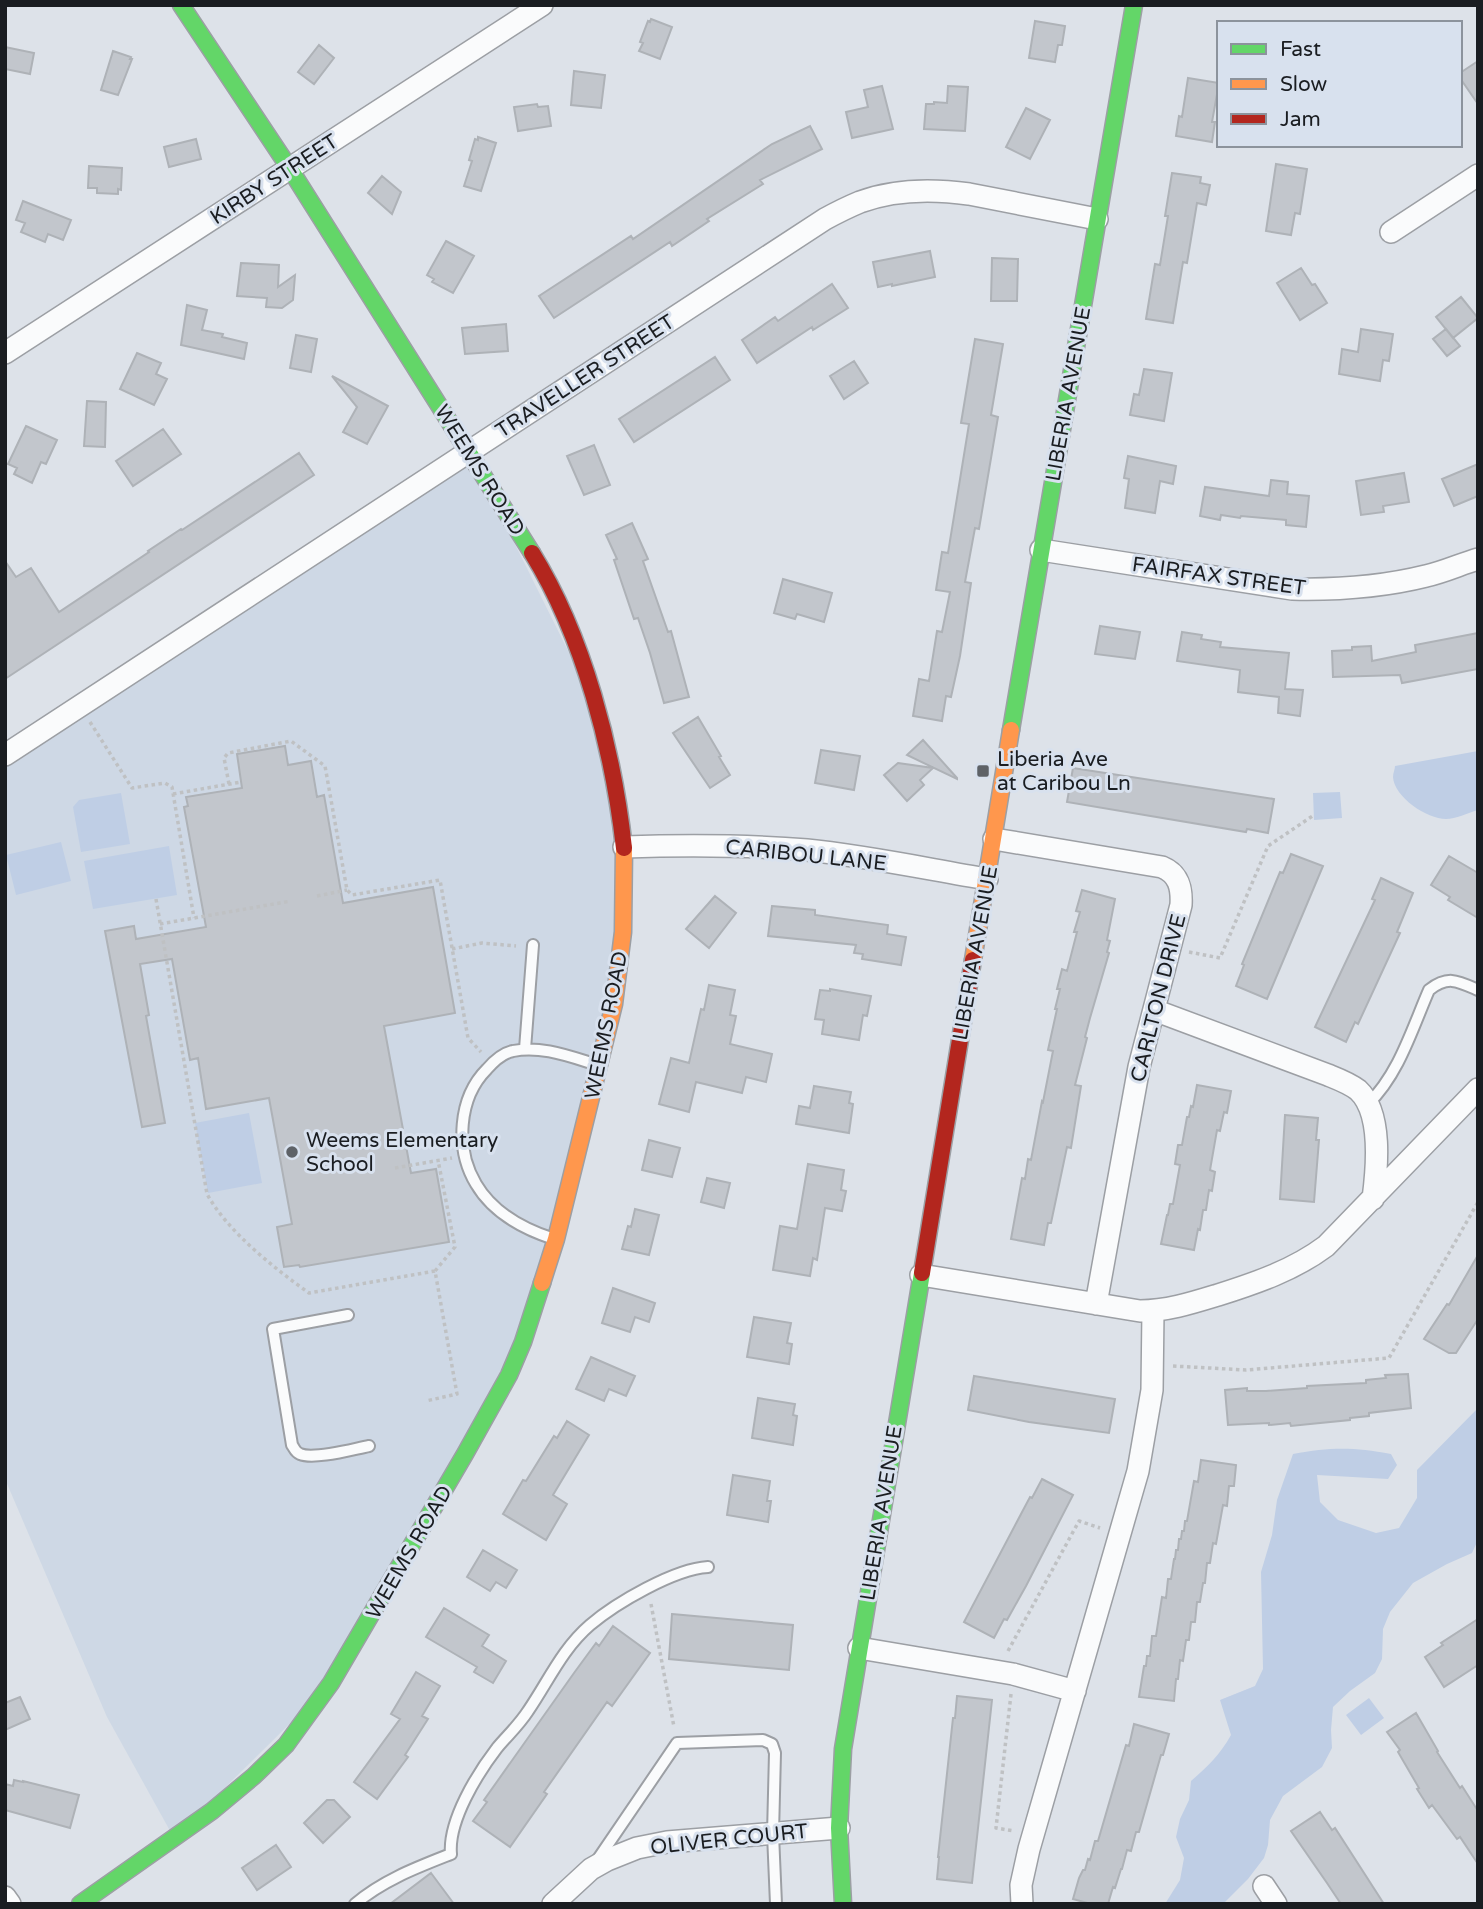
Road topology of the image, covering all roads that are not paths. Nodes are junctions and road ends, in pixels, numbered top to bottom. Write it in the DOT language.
graph roads {
  1 [pos="181,5"];
  2 [pos="542,5"];
  3 [pos="1134,5"];
  4 [pos="290,169"];
  5 [pos="1478,175"];
  6 [pos="1097,219"];
  7 [pos="1391,232"];
  8 [pos="5,353"];
  9 [pos="469,452"];
  10 [pos="1041,550"];
  11 [pos="1478,559"];
  12 [pos="5,755"];
  13 [pos="994,839"];
  14 [pos="624,846"];
  15 [pos="987,879"];
  16 [pos="533,946"];
  17 [pos="1478,990"];
  18 [pos="1154,1010"];
  19 [pos="525,1049"];
  20 [pos="600,1066"];
  21 [pos="1478,1089"];
  22 [pos="1368,1104"];
  23 [pos="1373,1199"];
  24 [pos="556,1239"];
  25 [pos="921,1275"];
  26 [pos="1096,1304"];
  27 [pos="1153,1311"];
  28 [pos="348,1315"];
  29 [pos="369,1446"];
  30 [pos="708,1567"];
  31 [pos="859,1648"];
  32 [pos="1074,1691"];
  33 [pos="839,1828"];
  34 [pos="773,1834"];
  35 [pos="591,1869"];
  36 [pos="1264,1886"];
  37 [pos="5,1897"];
  38 [pos="10,1904"];
  39 [pos="80,1904"];
  40 [pos="355,1904"];
  41 [pos="553,1904"];
  42 [pos="776,1904"];
  43 [pos="843,1904"];
  44 [pos="1022,1904"];
  45 [pos="1276,1904"];
  1 -- 4 [label="street, WEEMS ROAD"];
  2 -- 4 [label="street, KIRBY STREET"];
  3 -- 6 [label="street, LIBERIA AVENUE"];
  4 -- 8 [label="street, KIRBY STREET"];
  4 -- 9 [label="street, WEEMS ROAD"];
  5 -- 7 [label="street"];
  6 -- 9 [label="street, TRAVELLER STREET"];
  6 -- 10 [label="street, LIBERIA AVENUE"];
  9 -- 12 [label="street, TRAVELLER STREET"];
  9 -- 14 [label="street, WEEMS ROAD"];
  10 -- 11 [label="street, FAIRFAX STREET"];
  10 -- 13 [label="street, LIBERIA AVENUE"];
  13 -- 15 [label="street, LIBERIA AVENUE"];
  13 -- 18 [label="street, CARLTON DRIVE"];
  14 -- 15 [label="street, CARIBOU LANE"];
  14 -- 20 [label="street, WEEMS ROAD"];
  15 -- 25 [label="street, LIBERIA AVENUE"];
  16 -- 19 [label="lane"];
  17 -- 22 [label="lane"];
  18 -- 22 [label="street"];
  18 -- 26 [label="street, CARLTON DRIVE"];
  19 -- 20 [label="lane"];
  19 -- 24 [label="lane"];
  20 -- 24 [label="street, WEEMS ROAD"];
  21 -- 23 [label="street"];
  22 -- 23 [label="street"];
  23 -- 27 [label="street"];
  24 -- 39 [label="street, WEEMS ROAD"];
  25 -- 26 [label="street"];
  25 -- 31 [label="street, LIBERIA AVENUE"];
  26 -- 27 [label="street"];
  27 -- 32 [label="street"];
  28 -- 29 [label="lane"];
  30 -- 40 [label="lane"];
  31 -- 32 [label="street"];
  31 -- 33 [label="street, LIBERIA AVENUE"];
  32 -- 44 [label="street"];
  33 -- 34 [label="street, OLIVER COURT"];
  33 -- 43 [label="street, LIBERIA AVENUE"];
  34 -- 35 [label="street, OLIVER COURT"];
  34 -- 35 [label="lane"];
  34 -- 42 [label="lane"];
  35 -- 41 [label="street, OLIVER COURT"];
  36 -- 45 [label="street"];
  37 -- 38 [label="street"];
}
